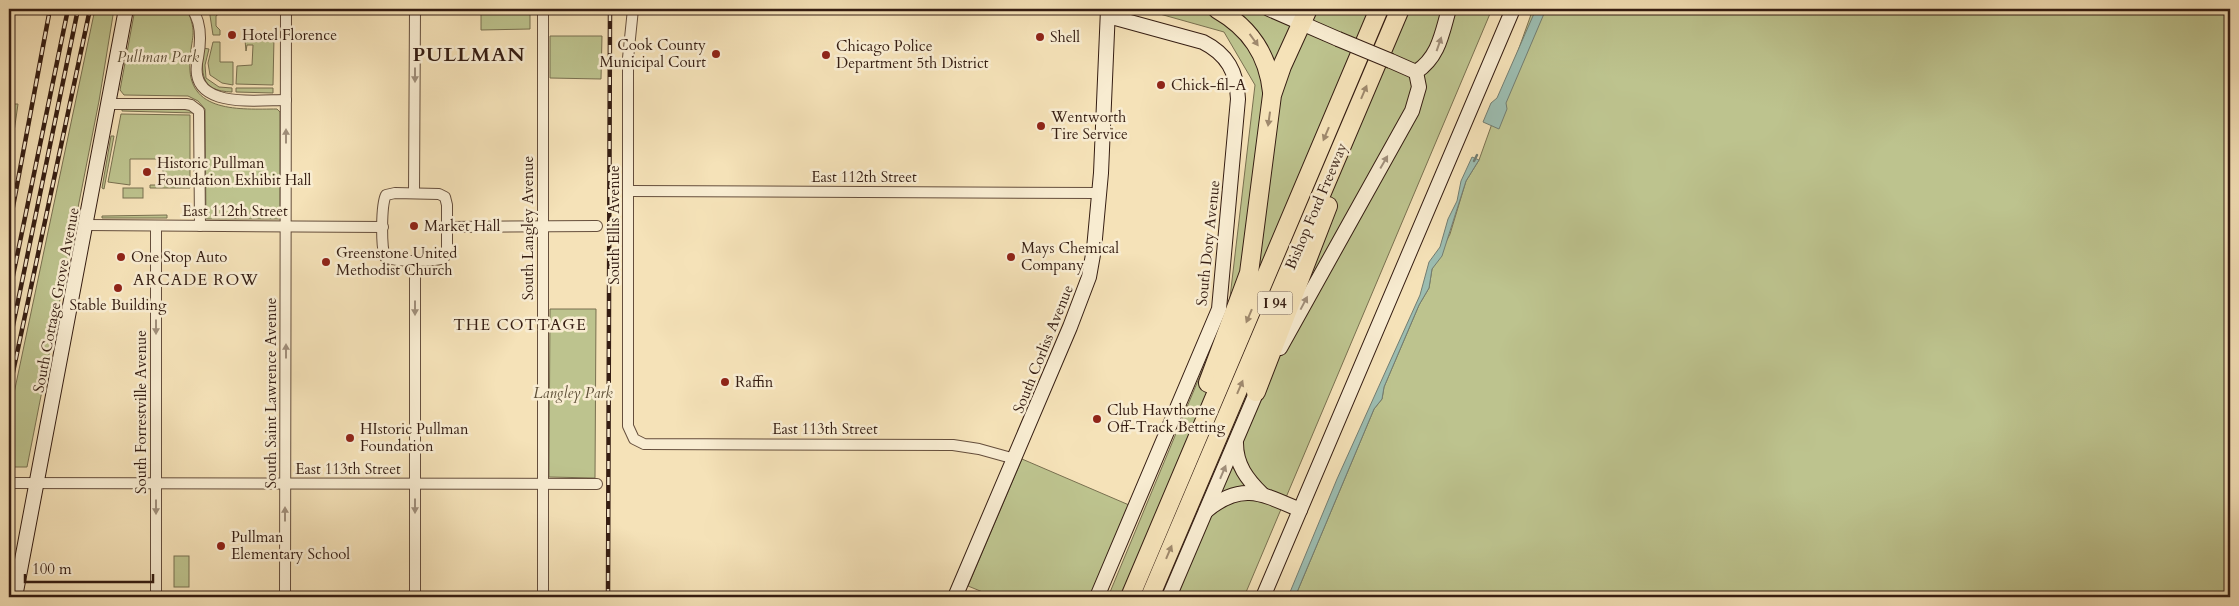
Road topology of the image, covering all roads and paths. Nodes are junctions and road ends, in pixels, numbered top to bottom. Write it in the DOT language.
graph roads {
  1 [pos="126,9"];
  2 [pos="286,9"];
  3 [pos="415,9"];
  4 [pos="543,9"];
  5 [pos="633,9"];
  6 [pos="1218,9"];
  7 [pos="1269,9"];
  8 [pos="1379,9"];
  9 [pos="1400,9"];
  10 [pos="1449,9"];
  11 [pos="1513,9"];
  12 [pos="194,10"];
  13 [pos="1108,13"];
  14 [pos="1305,16"];
  15 [pos="1416,72"];
  16 [pos="1272,95"];
  17 [pos="286,100"];
  18 [pos="108,104"];
  19 [pos="1350,124"];
  20 [pos="629,191"];
  21 [pos="414,193"];
  22 [pos="1099,194"];
  23 [pos="87,225"];
  24 [pos="156,226"];
  25 [pos="200,226"];
  26 [pos="286,226"];
  27 [pos="543,226"];
  28 [pos="597,226"];
  29 [pos="383,227"];
  30 [pos="447,227"];
  31 [pos="416,260"];
  32 [pos="1256,392"];
  33 [pos="634,439"];
  34 [pos="1236,441"];
  35 [pos="1015,459"];
  36 [pos="1184,470"];
  37 [pos="9,483"];
  38 [pos="37,483"];
  39 [pos="156,483"];
  40 [pos="286,484"];
  41 [pos="415,484"];
  42 [pos="543,484"];
  43 [pos="597,484"];
  44 [pos="1262,494"];
  45 [pos="1300,510"];
  46 [pos="1206,511"];
  47 [pos="16,597"];
  48 [pos="156,597"];
  49 [pos="285,597"];
  50 [pos="415,597"];
  51 [pos="543,597"];
  52 [pos="955,597"];
  53 [pos="1097,597"];
  54 [pos="1130,597"];
  55 [pos="1150,597"];
  56 [pos="1169,597"];
  57 [pos="1263,597"];
  1 -- 18 [label="street, South Cottage Grove Avenue"];
  2 -- 17 [label="street, South Saint Lawrence Avenue"];
  3 -- 21 [label="street, one-way"];
  4 -- 27 [label="street, South Langley Avenue"];
  5 -- 20 [label="street, South Ellis Avenue"];
  6 -- 16 [label="highway, one-way"];
  7 -- 14 [label="street"];
  8 -- 36 [label="highway, Bishop Ford Freeway / I 94, one-way"];
  19 -- 9 [label="highway, Bishop Ford Freeway / I 94, one-way"];
  15 -- 10 [label="street, one-way"];
  11 -- 45 [label="street"];
  12 -- 17 [label="street"];
  13 -- 22 [label="street, South Corliss Avenue"];
  13 -- 53 [label="street, South Doty Avenue"];
  14 -- 15 [label="street, bridge"];
  14 -- 16 [label="highway"];
  32 -- 15 [label="street, one-way"];
  16 -- 36 [label="highway, one-way"];
  26 -- 17 [label="street, South Saint Lawrence Avenue, one-way"];
  18 -- 23 [label="street, South Cottage Grove Avenue"];
  18 -- 25 [label="street"];
  19 -- 32 [label="highway"];
  55 -- 19 [label="highway, Bishop Ford Freeway / I 94, one-way"];
  20 -- 22 [label="street, East 112th Street"];
  20 -- 33 [label="street, South Ellis Avenue"];
  21 -- 29 [label="street"];
  21 -- 30 [label="street"];
  22 -- 35 [label="street, South Corliss Avenue"];
  23 -- 24 [label="street, East 112th Street"];
  23 -- 38 [label="street, South Cottage Grove Avenue"];
  24 -- 25 [label="street, East 112th Street"];
  24 -- 39 [label="street, South Forrestville Avenue, one-way"];
  25 -- 26 [label="street, East 112th Street"];
  26 -- 29 [label="street, East 112th Street"];
  40 -- 26 [label="street, South Saint Lawrence Avenue, one-way"];
  27 -- 28 [label="street"];
  27 -- 30 [label="street"];
  27 -- 42 [label="street, South Langley Avenue"];
  29 -- 31 [label="street"];
  30 -- 31 [label="street"];
  31 -- 41 [label="street, one-way"];
  32 -- 34 [label="street"];
  33 -- 35 [label="street, East 113th Street"];
  34 -- 44 [label="street"];
  46 -- 34 [label="street, one-way"];
  35 -- 52 [label="street, South Corliss Avenue"];
  36 -- 54 [label="highway, Bishop Ford Freeway / I 94"];
  37 -- 38 [label="street, East 113th Street"];
  38 -- 39 [label="street, East 113th Street"];
  38 -- 47 [label="street, South Cottage Grove Avenue"];
  39 -- 40 [label="street, East 113th Street"];
  39 -- 48 [label="street, South Forrestville Avenue, one-way"];
  40 -- 41 [label="street, East 113th Street"];
  49 -- 40 [label="street, South Saint Lawrence Avenue, one-way"];
  41 -- 42 [label="street, East 113th Street"];
  41 -- 50 [label="street, one-way"];
  42 -- 43 [label="street, East 113th Street"];
  42 -- 51 [label="street, South Langley Avenue"];
  44 -- 45 [label="street"];
  44 -- 46 [label="street"];
  45 -- 57 [label="street"];
  46 -- 56 [label="street"];
}
